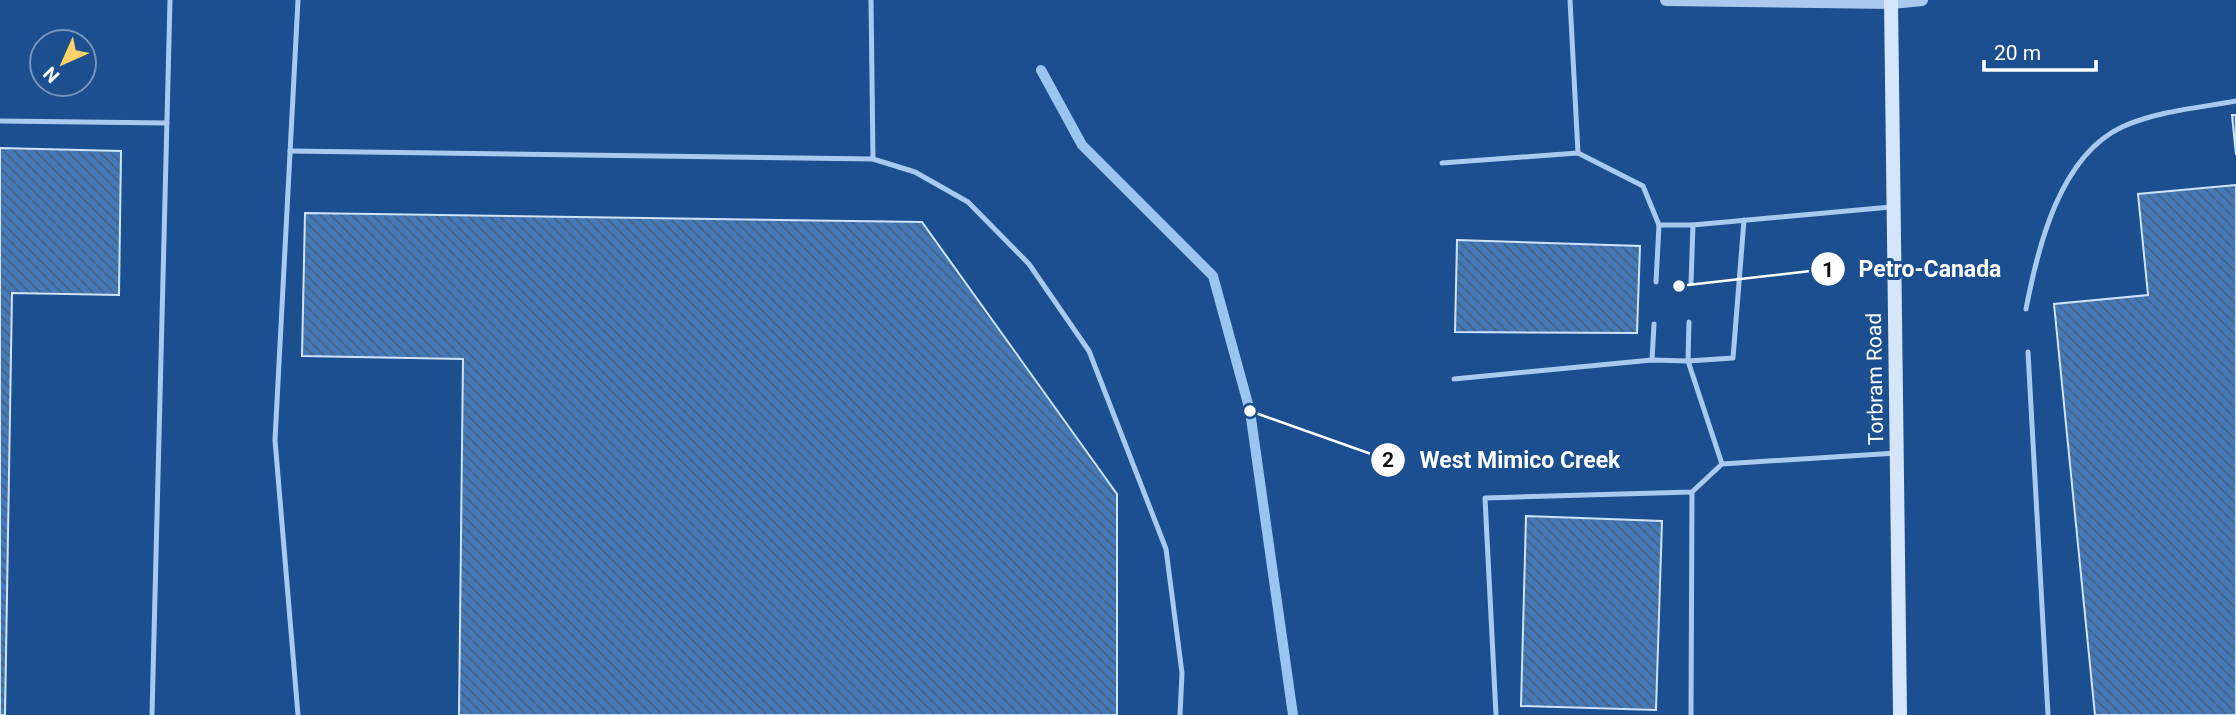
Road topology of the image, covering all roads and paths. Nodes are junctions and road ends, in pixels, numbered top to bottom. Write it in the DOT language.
graph roads {
  1 [pos="170,0"];
  2 [pos="298,0"];
  3 [pos="871,0"];
  4 [pos="1570,0"];
  5 [pos="1666,0"];
  6 [pos="1922,0"];
  7 [pos="1891,1"];
  8 [pos="2236,101"];
  9 [pos="0,121"];
  10 [pos="167,123"];
  11 [pos="290,151"];
  12 [pos="1578,153"];
  13 [pos="873,159"];
  14 [pos="1443,163"];
  15 [pos="1894,207"];
  16 [pos="1744,220"];
  17 [pos="1659,225"];
  18 [pos="1693,225"];
  19 [pos="1656,282"];
  20 [pos="1691,283"];
  21 [pos="2026,309"];
  22 [pos="1689,322"];
  23 [pos="1654,324"];
  24 [pos="2028,352"];
  25 [pos="1652,360"];
  26 [pos="1688,361"];
  27 [pos="1454,379"];
  28 [pos="1897,453"];
  29 [pos="1721,464"];
  30 [pos="1692,492"];
  31 [pos="152,715"];
  32 [pos="298,715"];
  33 [pos="1180,715"];
  34 [pos="1496,715"];
  35 [pos="1691,715"];
  36 [pos="1900,715"];
  37 [pos="2048,715"];
  1 -- 10 [label="lane"];
  2 -- 11 [label="lane"];
  3 -- 13 [label="lane"];
  4 -- 12 [label="lane"];
  5 -- 7 [label="street"];
  6 -- 7 [label="street"];
  7 -- 15 [label="main road, Torbram Road"];
  8 -- 21 [label="lane"];
  9 -- 10 [label="lane"];
  10 -- 31 [label="lane"];
  11 -- 13 [label="lane"];
  11 -- 32 [label="lane"];
  12 -- 14 [label="lane"];
  12 -- 17 [label="lane"];
  13 -- 33 [label="lane"];
  15 -- 16 [label="lane"];
  15 -- 28 [label="main road, Torbram Road"];
  16 -- 18 [label="lane"];
  16 -- 26 [label="lane"];
  17 -- 18 [label="lane"];
  17 -- 19 [label="lane"];
  18 -- 20 [label="lane"];
  22 -- 26 [label="lane"];
  23 -- 25 [label="lane"];
  24 -- 37 [label="lane"];
  25 -- 26 [label="lane"];
  25 -- 27 [label="lane"];
  26 -- 29 [label="lane"];
  28 -- 29 [label="lane"];
  28 -- 36 [label="main road, Torbram Road"];
  29 -- 30 [label="lane"];
  30 -- 34 [label="lane"];
  30 -- 35 [label="lane"];
}
